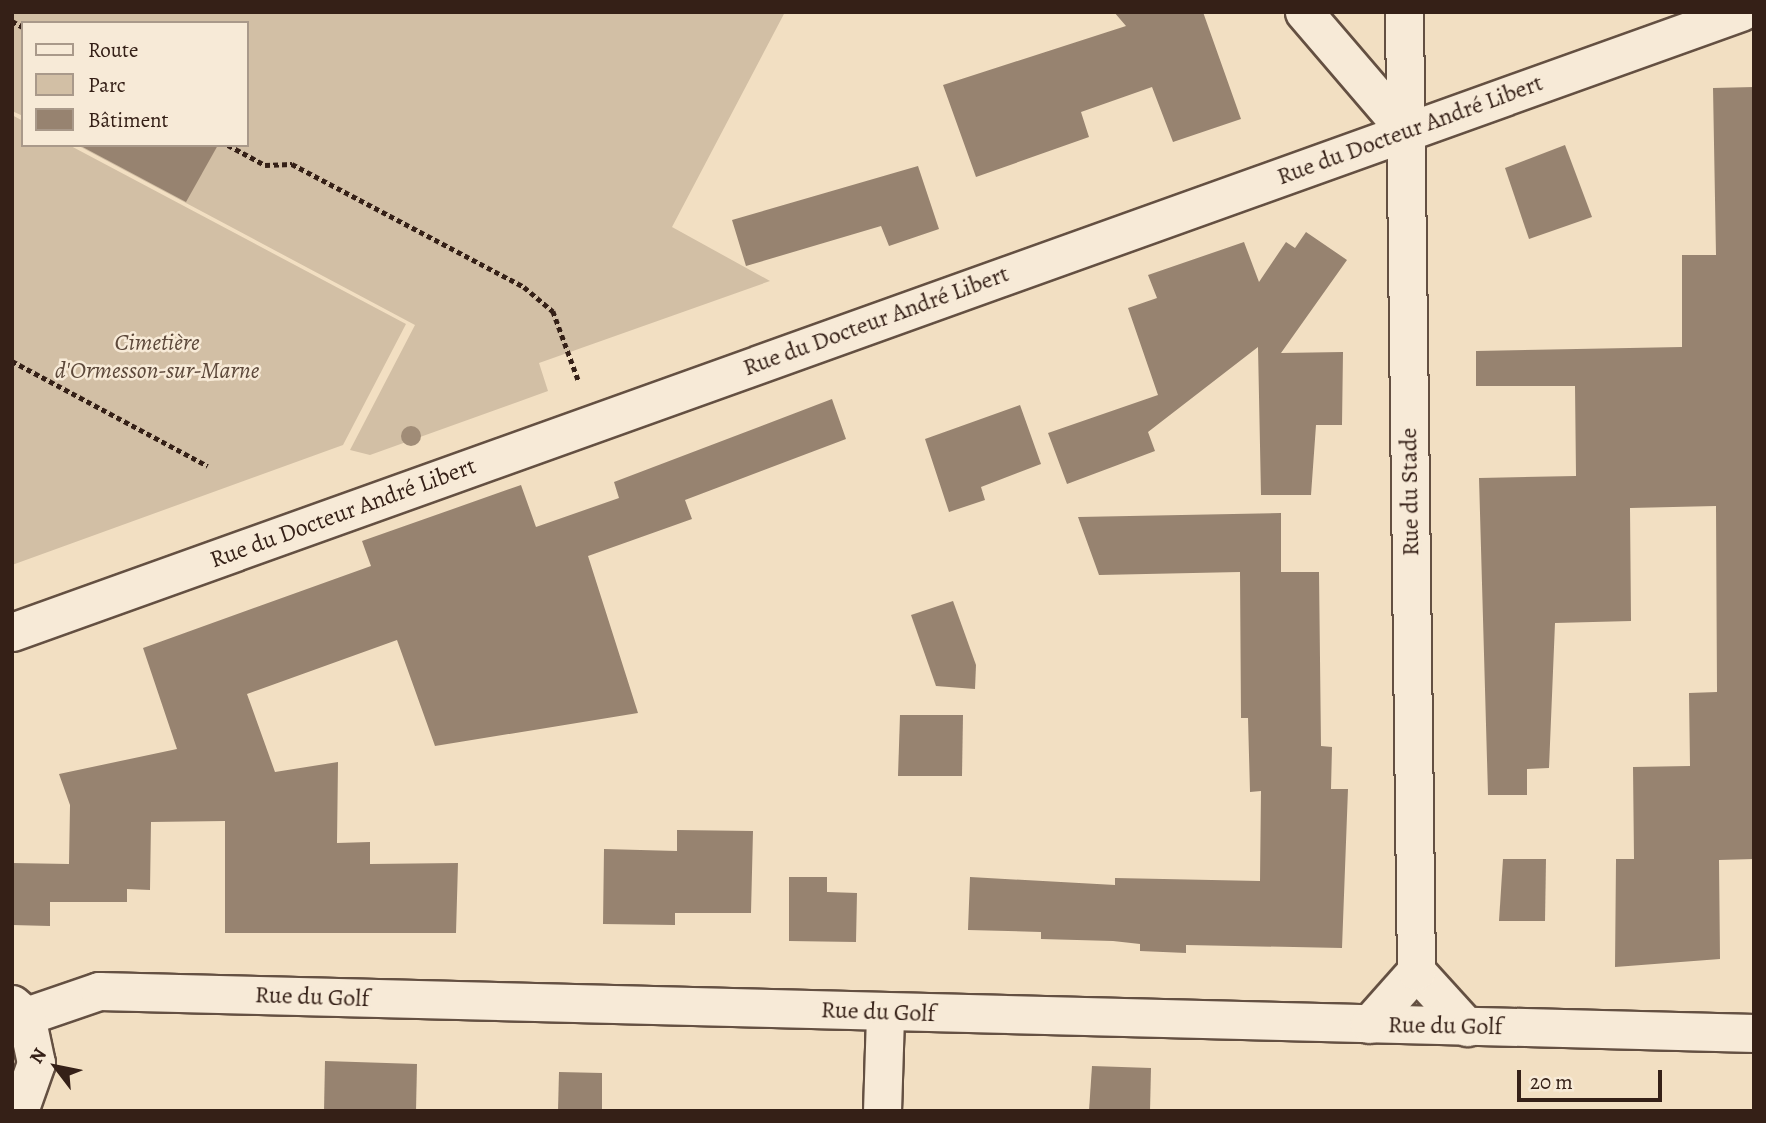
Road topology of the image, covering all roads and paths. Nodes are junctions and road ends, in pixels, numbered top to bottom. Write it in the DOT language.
graph roads {
  1 [pos="1304,12"];
  2 [pos="1404,12"];
  3 [pos="1741,12"];
  4 [pos="1406,131"];
  5 [pos="232,147"];
  6 [pos="12,361"];
  7 [pos="593,423"];
  8 [pos="208,466"];
  9 [pos="12,632"];
  10 [pos="1416,971"];
  11 [pos="19,1010"];
  12 [pos="885,1013"];
  13 [pos="1369,1024"];
  14 [pos="1467,1027"];
  15 [pos="1754,1033"];
  16 [pos="19,1111"];
  17 [pos="882,1111"];
  1 -- 4 [label="street"];
  2 -- 4 [label="street, Rue du Stade"];
  3 -- 4 [label="street, Rue du Docteur André Libert"];
  4 -- 7 [label="street, Rue du Docteur André Libert"];
  4 -- 10 [label="street, Rue du Stade"];
  5 -- 7 [label="path"];
  6 -- 8 [label="path"];
  7 -- 9 [label="street, Rue du Docteur André Libert"];
  10 -- 13 [label="street"];
  10 -- 14 [label="street"];
  11 -- 12 [label="street, Rue du Golf"];
  11 -- 16 [label="street"];
  12 -- 13 [label="street, Rue du Golf"];
  12 -- 17 [label="street"];
  13 -- 14 [label="street, Rue du Golf"];
  14 -- 15 [label="street, Rue du Golf"];
}
